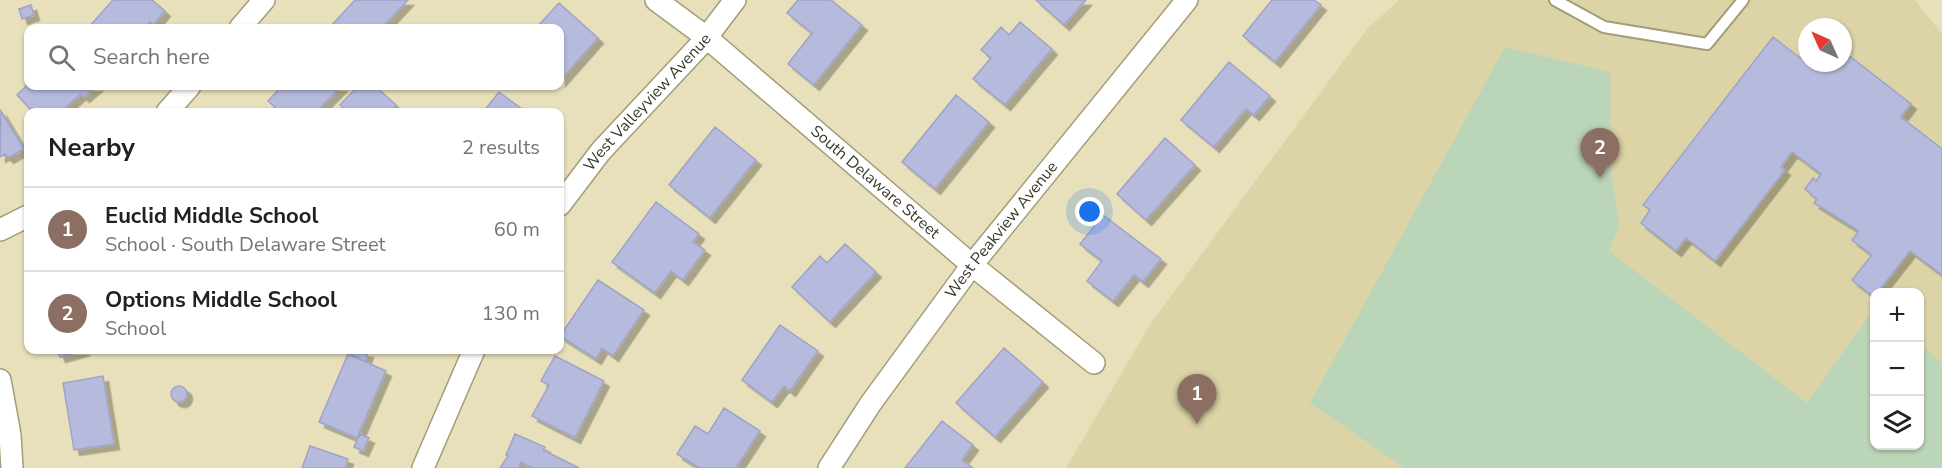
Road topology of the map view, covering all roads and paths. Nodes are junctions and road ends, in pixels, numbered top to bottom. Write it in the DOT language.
graph roads {
  1 [pos="264,0"];
  2 [pos="656,0"];
  3 [pos="735,0"];
  4 [pos="1187,0"];
  5 [pos="1555,0"];
  6 [pos="1743,0"];
  7 [pos="243,24"];
  8 [pos="706,37"];
  9 [pos="186,90"];
  10 [pos="171,108"];
  11 [pos="564,200"];
  12 [pos="24,218"];
  13 [pos="0,230"];
  14 [pos="972,265"];
  15 [pos="472,354"];
  16 [pos="1094,363"];
  17 [pos="0,380"];
  18 [pos="12,468"];
  19 [pos="423,468"];
  20 [pos="829,468"];
  1 -- 7 [label="street"];
  2 -- 8 [label="street, South Delaware Street"];
  3 -- 8 [label="street, West Valleyview Avenue"];
  4 -- 14 [label="street, West Peakview Avenue"];
  5 -- 6 [label="lane"];
  8 -- 11 [label="street, West Valleyview Avenue"];
  8 -- 14 [label="street, South Delaware Street"];
  9 -- 10 [label="street"];
  12 -- 13 [label="street"];
  14 -- 16 [label="street, South Delaware Street"];
  14 -- 20 [label="street, West Peakview Avenue"];
  15 -- 19 [label="street"];
  17 -- 18 [label="street"];
}
